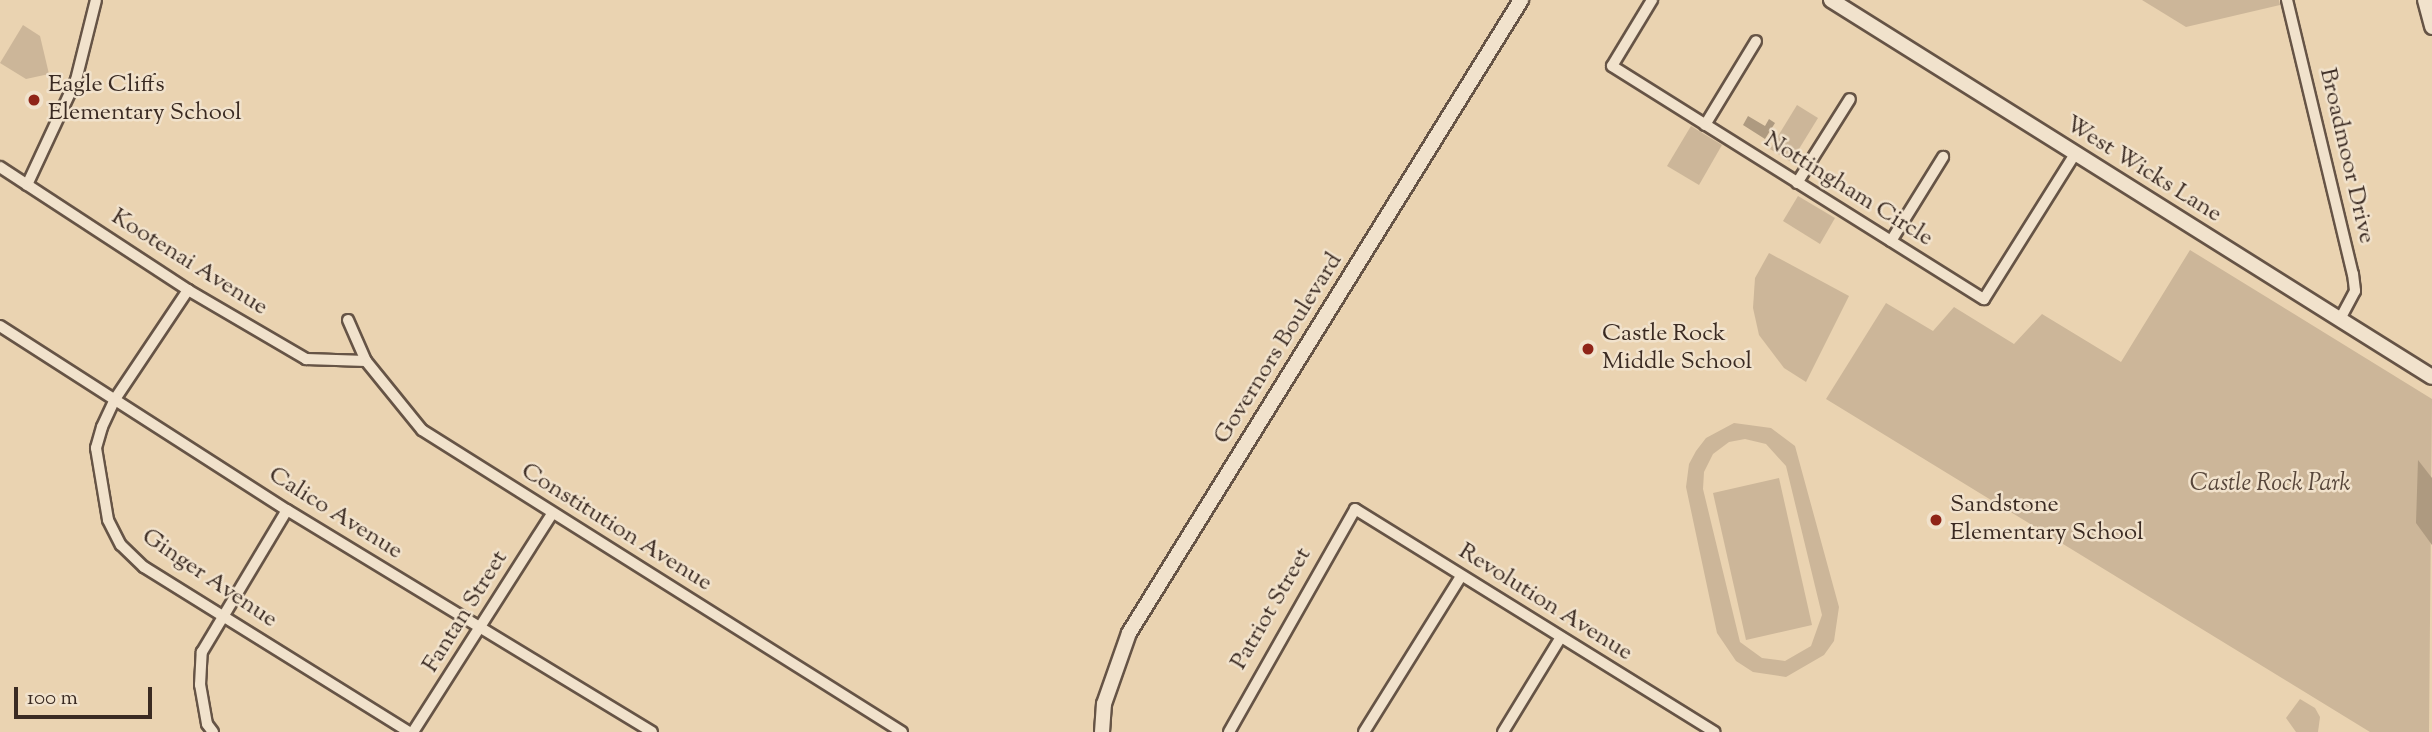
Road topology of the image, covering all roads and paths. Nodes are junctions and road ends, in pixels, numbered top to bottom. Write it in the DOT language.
graph roads {
  1 [pos="96,0"];
  2 [pos="1521,0"];
  3 [pos="1652,0"];
  4 [pos="1831,0"];
  5 [pos="2287,0"];
  6 [pos="2425,0"];
  7 [pos="1847,4"];
  8 [pos="2432,27"];
  9 [pos="1756,41"];
  10 [pos="1850,99"];
  11 [pos="1705,125"];
  12 [pos="2075,154"];
  13 [pos="1942,158"];
  14 [pos="0,167"];
  15 [pos="27,184"];
  16 [pos="1797,184"];
  17 [pos="1891,242"];
  18 [pos="188,289"];
  19 [pos="2340,319"];
  20 [pos="348,320"];
  21 [pos="0,326"];
  22 [pos="366,361"];
  23 [pos="2432,377"];
  24 [pos="115,399"];
  25 [pos="1355,509"];
  26 [pos="286,510"];
  27 [pos="552,514"];
  28 [pos="1461,576"];
  29 [pos="220,615"];
  30 [pos="482,628"];
  31 [pos="1561,637"];
  32 [pos="213,732"];
  33 [pos="411,732"];
  34 [pos="652,732"];
  35 [pos="902,732"];
  36 [pos="1102,732"];
  37 [pos="1229,732"];
  38 [pos="1364,732"];
  39 [pos="1503,732"];
  40 [pos="1714,732"];
  1 -- 15 [label="street"];
  2 -- 36 [label="main road, Governors Boulevard"];
  3 -- 11 [label="street, Nottingham Circle"];
  4 -- 7 [label="main road, West Wicks Lane"];
  5 -- 19 [label="street, Broadmoor Drive"];
  6 -- 8 [label="main road"];
  7 -- 12 [label="main road, West Wicks Lane"];
  9 -- 11 [label="street"];
  10 -- 16 [label="street"];
  11 -- 16 [label="street, Nottingham Circle"];
  12 -- 17 [label="street, Nottingham Circle"];
  12 -- 19 [label="main road, West Wicks Lane"];
  13 -- 17 [label="street"];
  14 -- 15 [label="street, Kootenai Avenue"];
  15 -- 18 [label="street, Kootenai Avenue"];
  16 -- 17 [label="street, Nottingham Circle"];
  18 -- 22 [label="street, Kootenai Avenue"];
  18 -- 24 [label="street, Ginger Avenue"];
  19 -- 23 [label="main road, West Wicks Lane"];
  20 -- 22 [label="street, Constitution Avenue"];
  21 -- 24 [label="street, Calico Avenue"];
  22 -- 27 [label="street, Constitution Avenue"];
  24 -- 26 [label="street, Calico Avenue"];
  24 -- 29 [label="street, Ginger Avenue"];
  25 -- 28 [label="street, Revolution Avenue"];
  25 -- 37 [label="street, Patriot Street"];
  26 -- 29 [label="street"];
  26 -- 30 [label="street, Calico Avenue"];
  27 -- 30 [label="street, Fantan Street"];
  27 -- 35 [label="street, Constitution Avenue"];
  28 -- 31 [label="street, Revolution Avenue"];
  28 -- 38 [label="street"];
  29 -- 32 [label="street"];
  29 -- 33 [label="street, Ginger Avenue"];
  30 -- 33 [label="street, Fantan Street"];
  30 -- 34 [label="street, Calico Avenue"];
  31 -- 39 [label="street"];
  31 -- 40 [label="street, Revolution Avenue"];
}
